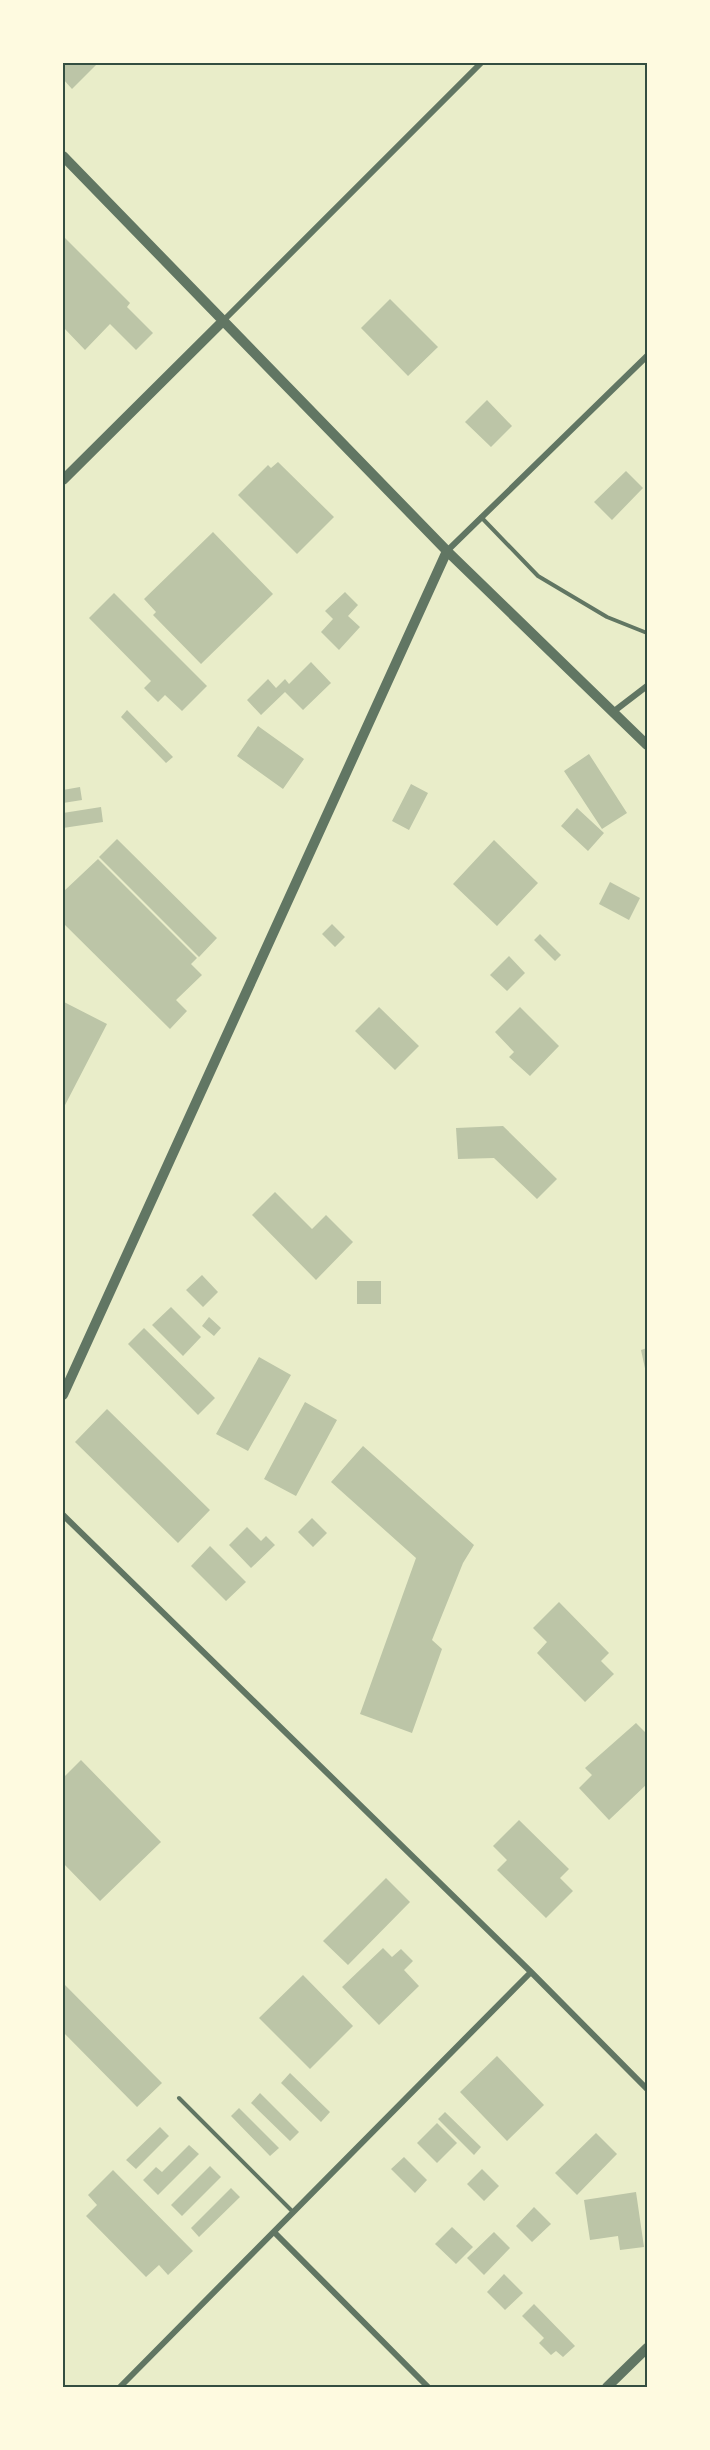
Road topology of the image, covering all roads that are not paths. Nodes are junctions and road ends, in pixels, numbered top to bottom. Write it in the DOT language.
graph roads {
  1 [pos="481,63"];
  2 [pos="63,156"];
  3 [pos="224,321"];
  4 [pos="647,356"];
  5 [pos="63,480"];
  6 [pos="481,517"];
  7 [pos="447,551"];
  8 [pos="647,633"];
  9 [pos="647,686"];
  10 [pos="613,712"];
  11 [pos="647,745"];
  12 [pos="63,1395"];
  13 [pos="63,1515"];
  14 [pos="531,1972"];
  15 [pos="647,2089"];
  16 [pos="179,2098"];
  17 [pos="293,2212"];
  18 [pos="274,2232"];
  19 [pos="647,2348"];
  20 [pos="120,2387"];
  21 [pos="428,2387"];
  22 [pos="607,2387"];
  1 -- 3 [label="street"];
  2 -- 3 [label="street"];
  3 -- 5 [label="street"];
  3 -- 7 [label="street"];
  4 -- 6 [label="street"];
  6 -- 7 [label="street"];
  6 -- 8 [label="lane"];
  7 -- 10 [label="street"];
  7 -- 12 [label="street"];
  9 -- 10 [label="street"];
  10 -- 11 [label="street"];
  13 -- 14 [label="street"];
  14 -- 15 [label="street"];
  14 -- 17 [label="street"];
  16 -- 17 [label="lane"];
  17 -- 18 [label="street"];
  18 -- 20 [label="street"];
  18 -- 21 [label="street"];
  19 -- 22 [label="street"];
}
